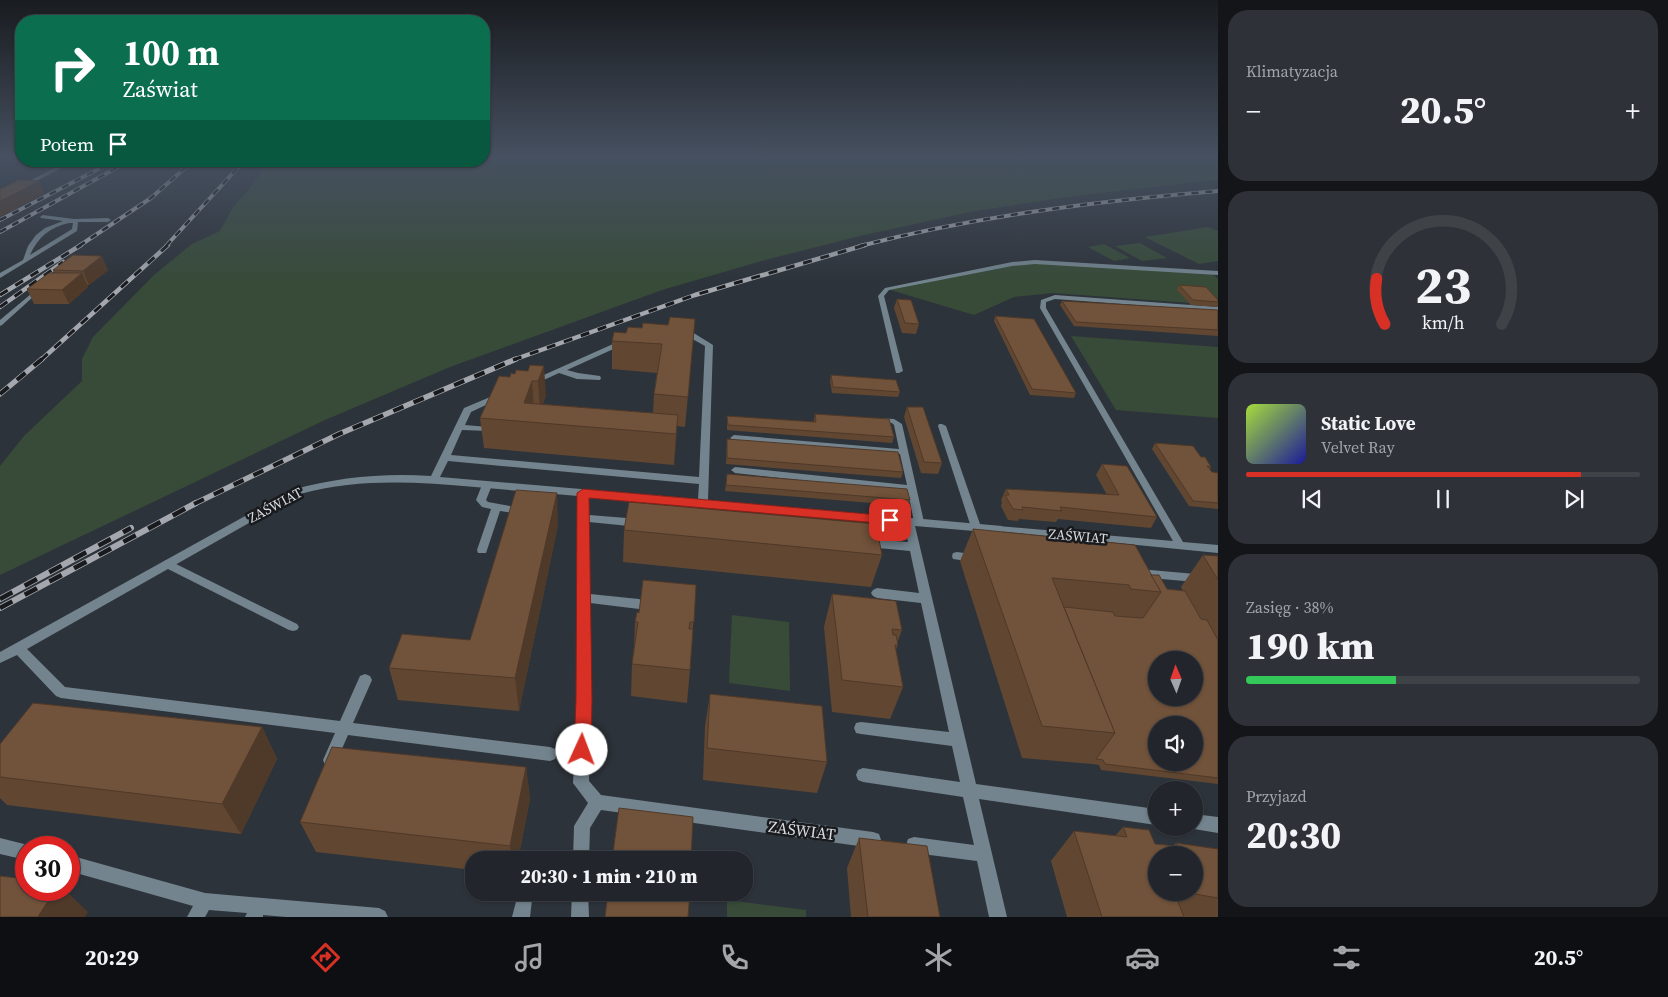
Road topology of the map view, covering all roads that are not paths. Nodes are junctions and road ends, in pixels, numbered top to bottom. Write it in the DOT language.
graph roads {
  1 [pos="43,217"];
  2 [pos="108,220"];
  3 [pos="73,221"];
  4 [pos="25,261"];
  5 [pos="1218,272"];
  6 [pos="0,276"];
  7 [pos="31,296"];
  8 [pos="1218,309"];
  9 [pos="0,324"];
  10 [pos="671,332"];
  11 [pos="636,336"];
  12 [pos="560,371"];
  13 [pos="899,371"];
  14 [pos="597,378"];
  15 [pos="526,385"];
  16 [pos="509,392"];
  17 [pos="875,420"];
  18 [pos="942,426"];
  19 [pos="459,427"];
  20 [pos="485,429"];
  21 [pos="734,438"];
  22 [pos="904,452"];
  23 [pos="445,458"];
  24 [pos="735,470"];
  25 [pos="434,480"];
  26 [pos="703,481"];
  27 [pos="487,485"];
  28 [pos="912,489"];
  29 [pos="583,493"];
  30 [pos="703,504"];
  31 [pos="496,509"];
  32 [pos="527,512"];
  33 [pos="583,518"];
  34 [pos="914,522"];
  35 [pos="650,524"];
  36 [pos="976,528"];
  37 [pos="998,529"];
  38 [pos="855,542"];
  39 [pos="1180,545"];
  40 [pos="915,547"];
  41 [pos="1218,549"];
  42 [pos="482,550"];
  43 [pos="957,556"];
  44 [pos="986,559"];
  45 [pos="168,564"];
  46 [pos="1131,572"];
  47 [pos="1218,580"];
  48 [pos="877,593"];
  49 [pos="584,598"];
  50 [pos="927,599"];
  51 [pos="640,604"];
  52 [pos="293,627"];
  53 [pos="18,648"];
  54 [pos="0,658"];
  55 [pos="365,680"];
  56 [pos="344,728"];
  57 [pos="861,728"];
  58 [pos="958,740"];
  59 [pos="550,754"];
  60 [pos="325,771"];
  61 [pos="863,775"];
  62 [pos="969,792"];
  63 [pos="597,802"];
  64 [pos="1148,816"];
  65 [pos="1203,823"];
  66 [pos="1218,825"];
  67 [pos="0,846"];
  68 [pos="15,849"];
  69 [pos="581,851"];
  70 [pos="983,854"];
  71 [pos="80,866"];
  72 [pos="524,901"];
  73 [pos="580,901"];
  74 [pos="205,902"];
  75 [pos="256,911"];
  76 [pos="196,917"];
  77 [pos="379,917"];
  78 [pos="521,917"];
  79 [pos="580,917"];
  80 [pos="998,917"];
  1 -- 3 [label="lane"];
  2 -- 3 [label="lane"];
  3 -- 4 [label="lane"];
  3 -- 4 [label="lane"];
  4 -- 6 [label="lane"];
  5 -- 13 [label="lane"];
  7 -- 9 [label="lane"];
  8 -- 39 [label="lane"];
  10 -- 26 [label="street"];
  11 -- 12 [label="street"];
  12 -- 14 [label="street"];
  12 -- 15 [label="street"];
  16 -- 19 [label="street"];
  17 -- 22 [label="lane"];
  18 -- 36 [label="lane"];
  19 -- 20 [label="street"];
  19 -- 23 [label="street"];
  21 -- 22 [label="lane"];
  22 -- 28 [label="lane"];
  23 -- 25 [label="street"];
  23 -- 26 [label="street"];
  24 -- 28 [label="lane"];
  25 -- 27 [label="street, ZAŚWIAT"];
  25 -- 45 [label="street, ZAŚWIAT"];
  26 -- 30 [label="street"];
  27 -- 29 [label="street, ZAŚWIAT"];
  27 -- 31 [label="lane"];
  28 -- 34 [label="lane"];
  29 -- 30 [label="street, ZAŚWIAT"];
  29 -- 33 [label="street"];
  30 -- 34 [label="street, ZAŚWIAT"];
  31 -- 32 [label="lane"];
  31 -- 42 [label="lane"];
  33 -- 35 [label="street"];
  33 -- 49 [label="street"];
  34 -- 36 [label="street, ZAŚWIAT"];
  34 -- 40 [label="street"];
  36 -- 37 [label="street, ZAŚWIAT"];
  37 -- 39 [label="lane, ZAŚWIAT"];
  38 -- 40 [label="street"];
  39 -- 41 [label="lane, ZAŚWIAT"];
  40 -- 50 [label="street"];
  43 -- 44 [label="lane"];
  45 -- 52 [label="lane"];
  45 -- 53 [label="street, ZAŚWIAT"];
  46 -- 47 [label="lane"];
  48 -- 50 [label="street"];
  49 -- 51 [label="street"];
  49 -- 63 [label="street"];
  50 -- 58 [label="street"];
  53 -- 54 [label="street, ZAŚWIAT"];
  53 -- 56 [label="street"];
  55 -- 56 [label="street"];
  56 -- 59 [label="street"];
  56 -- 60 [label="street"];
  57 -- 58 [label="street"];
  58 -- 62 [label="street"];
  61 -- 62 [label="street"];
  62 -- 64 [label="street"];
  62 -- 70 [label="street"];
  63 -- 69 [label="street"];
  63 -- 70 [label="street, ZAŚWIAT"];
  65 -- 66 [label="street"];
  67 -- 68 [label="street"];
  70 -- 80 [label="street"];
  71 -- 74 [label="street"];
  72 -- 78 [label="street"];
  73 -- 79 [label="street"];
  74 -- 75 [label="street"];
  74 -- 76 [label="street"];
  75 -- 77 [label="street"];
}
